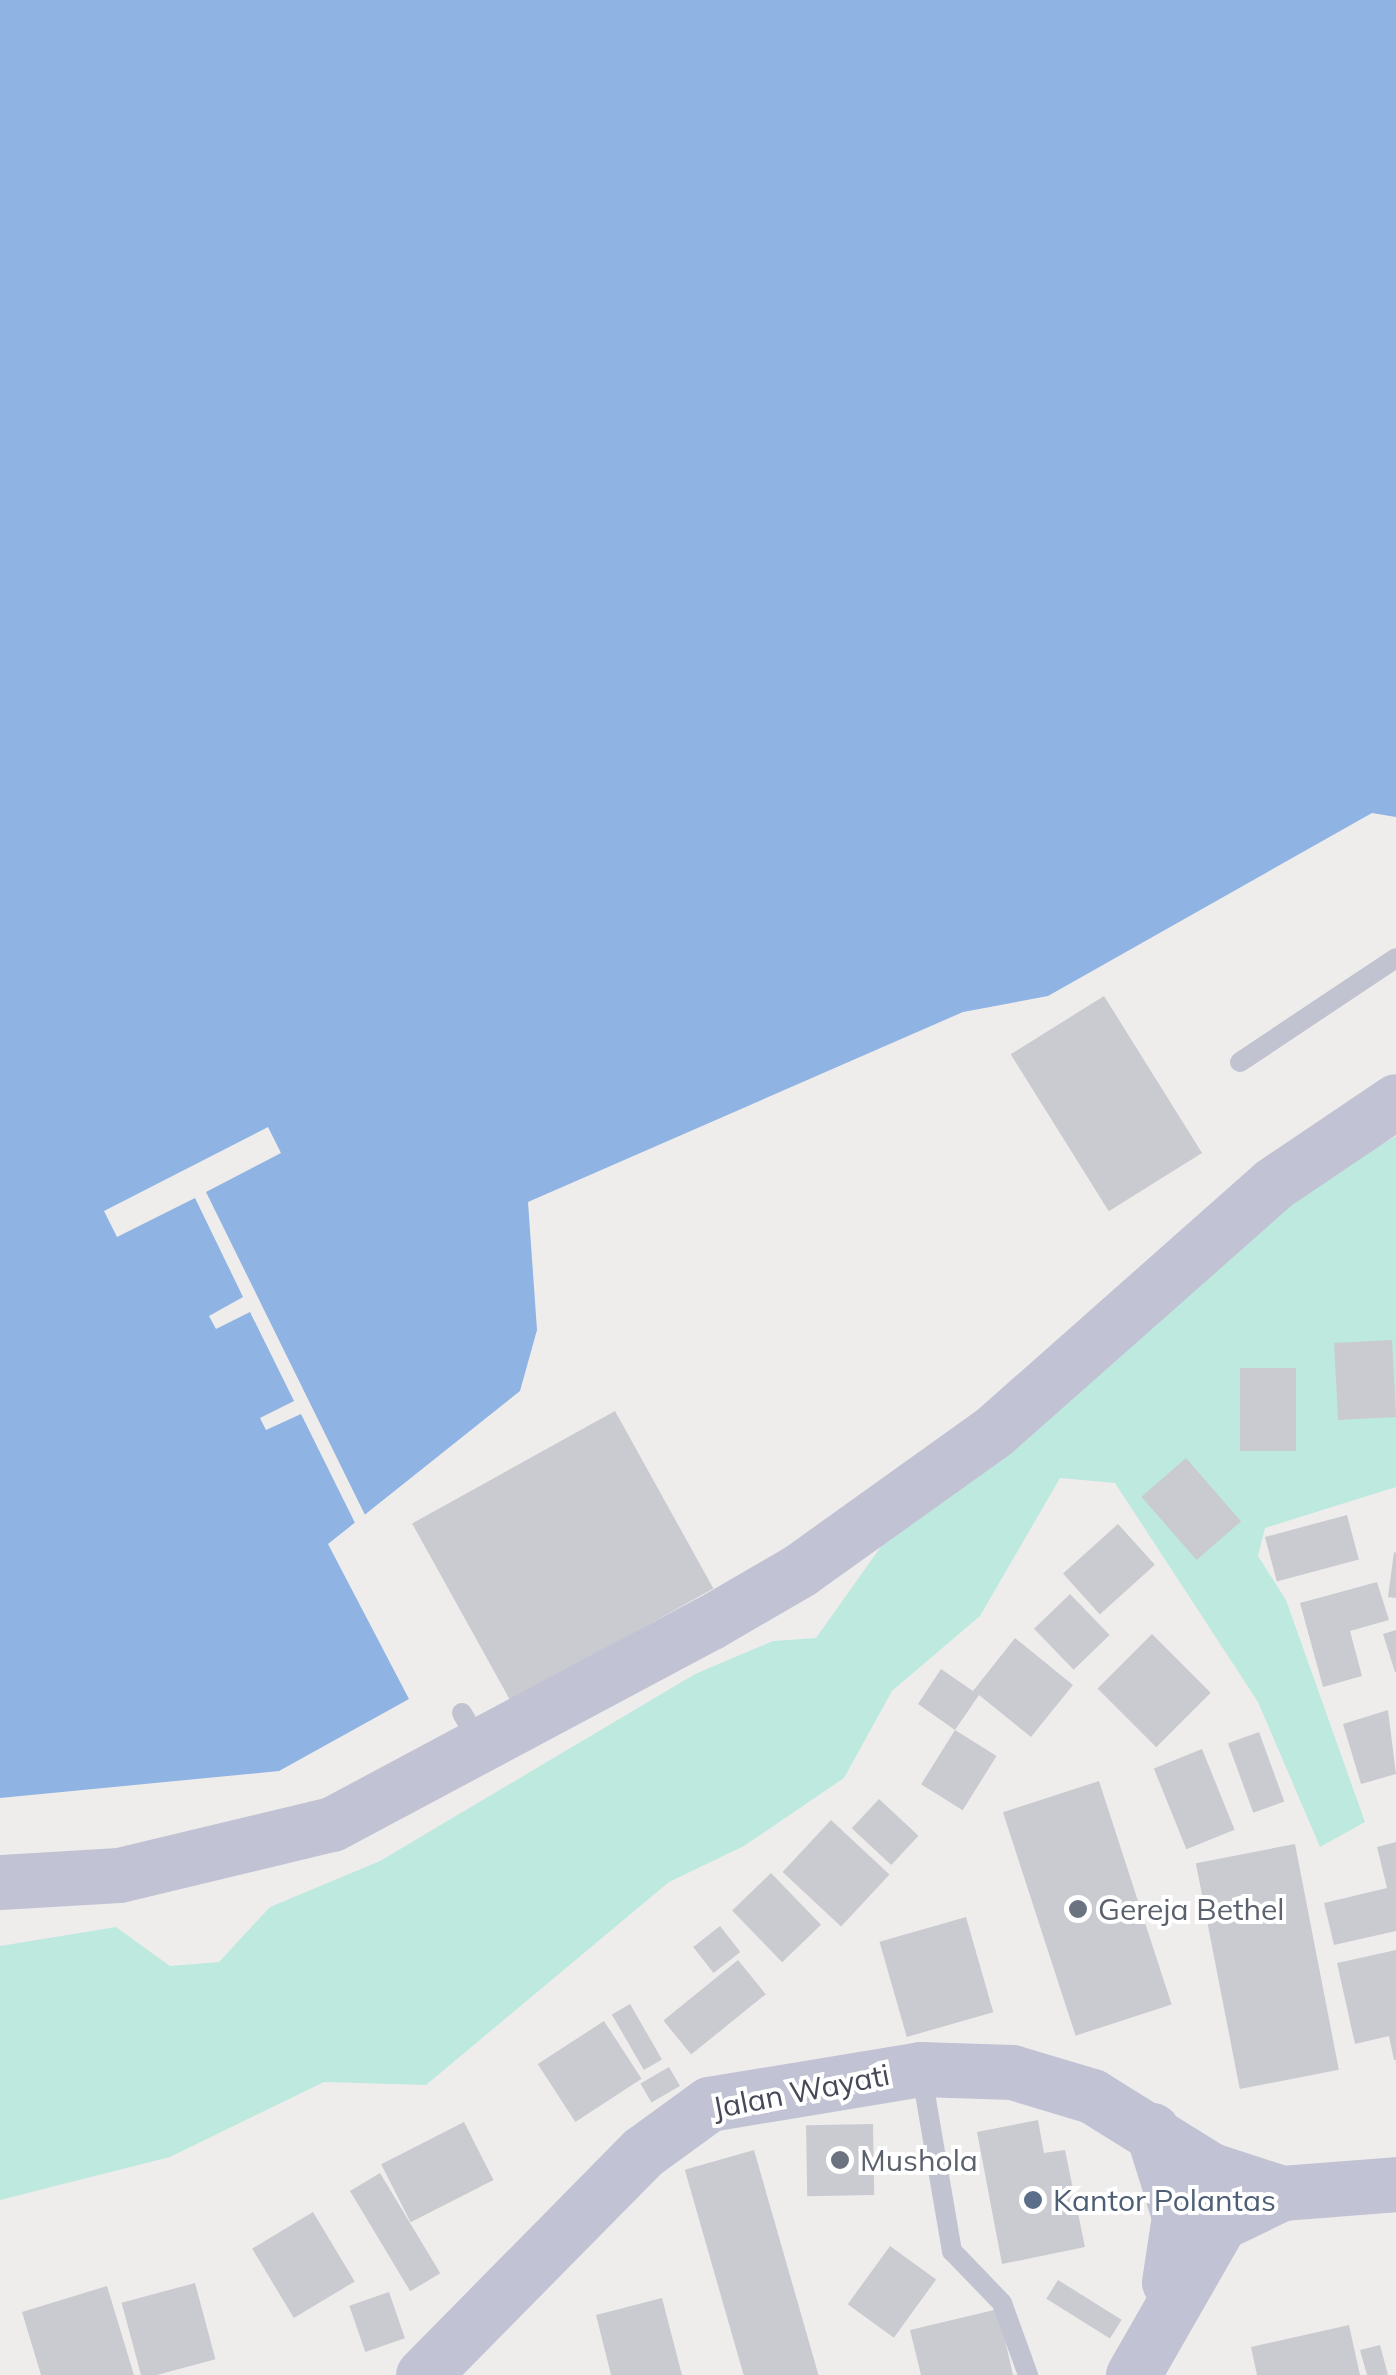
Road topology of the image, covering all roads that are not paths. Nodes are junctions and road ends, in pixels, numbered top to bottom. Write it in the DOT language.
graph roads {
  1 [pos="1396,958"];
  2 [pos="1240,1062"];
  3 [pos="1396,1101"];
  4 [pos="0,1882"];
  5 [pos="920,2068"];
  6 [pos="1152,2130"];
  7 [pos="1396,2184"];
  8 [pos="1282,2193"];
  9 [pos="1160,2317"];
  10 [pos="424,2375"];
  11 [pos="1028,2375"];
  12 [pos="1133,2375"];
  1 -- 2 [label="lane"];
  3 -- 4 [label="main road"];
  5 -- 6 [label="main road, Jalan Wayati"];
  5 -- 10 [label="main road, Jalan Wayati"];
  5 -- 11 [label="lane"];
  6 -- 8 [label="main road, Jalan Wayati"];
  6 -- 9 [label="main road"];
  7 -- 8 [label="main road"];
  8 -- 9 [label="main road"];
  9 -- 12 [label="main road"];
}
